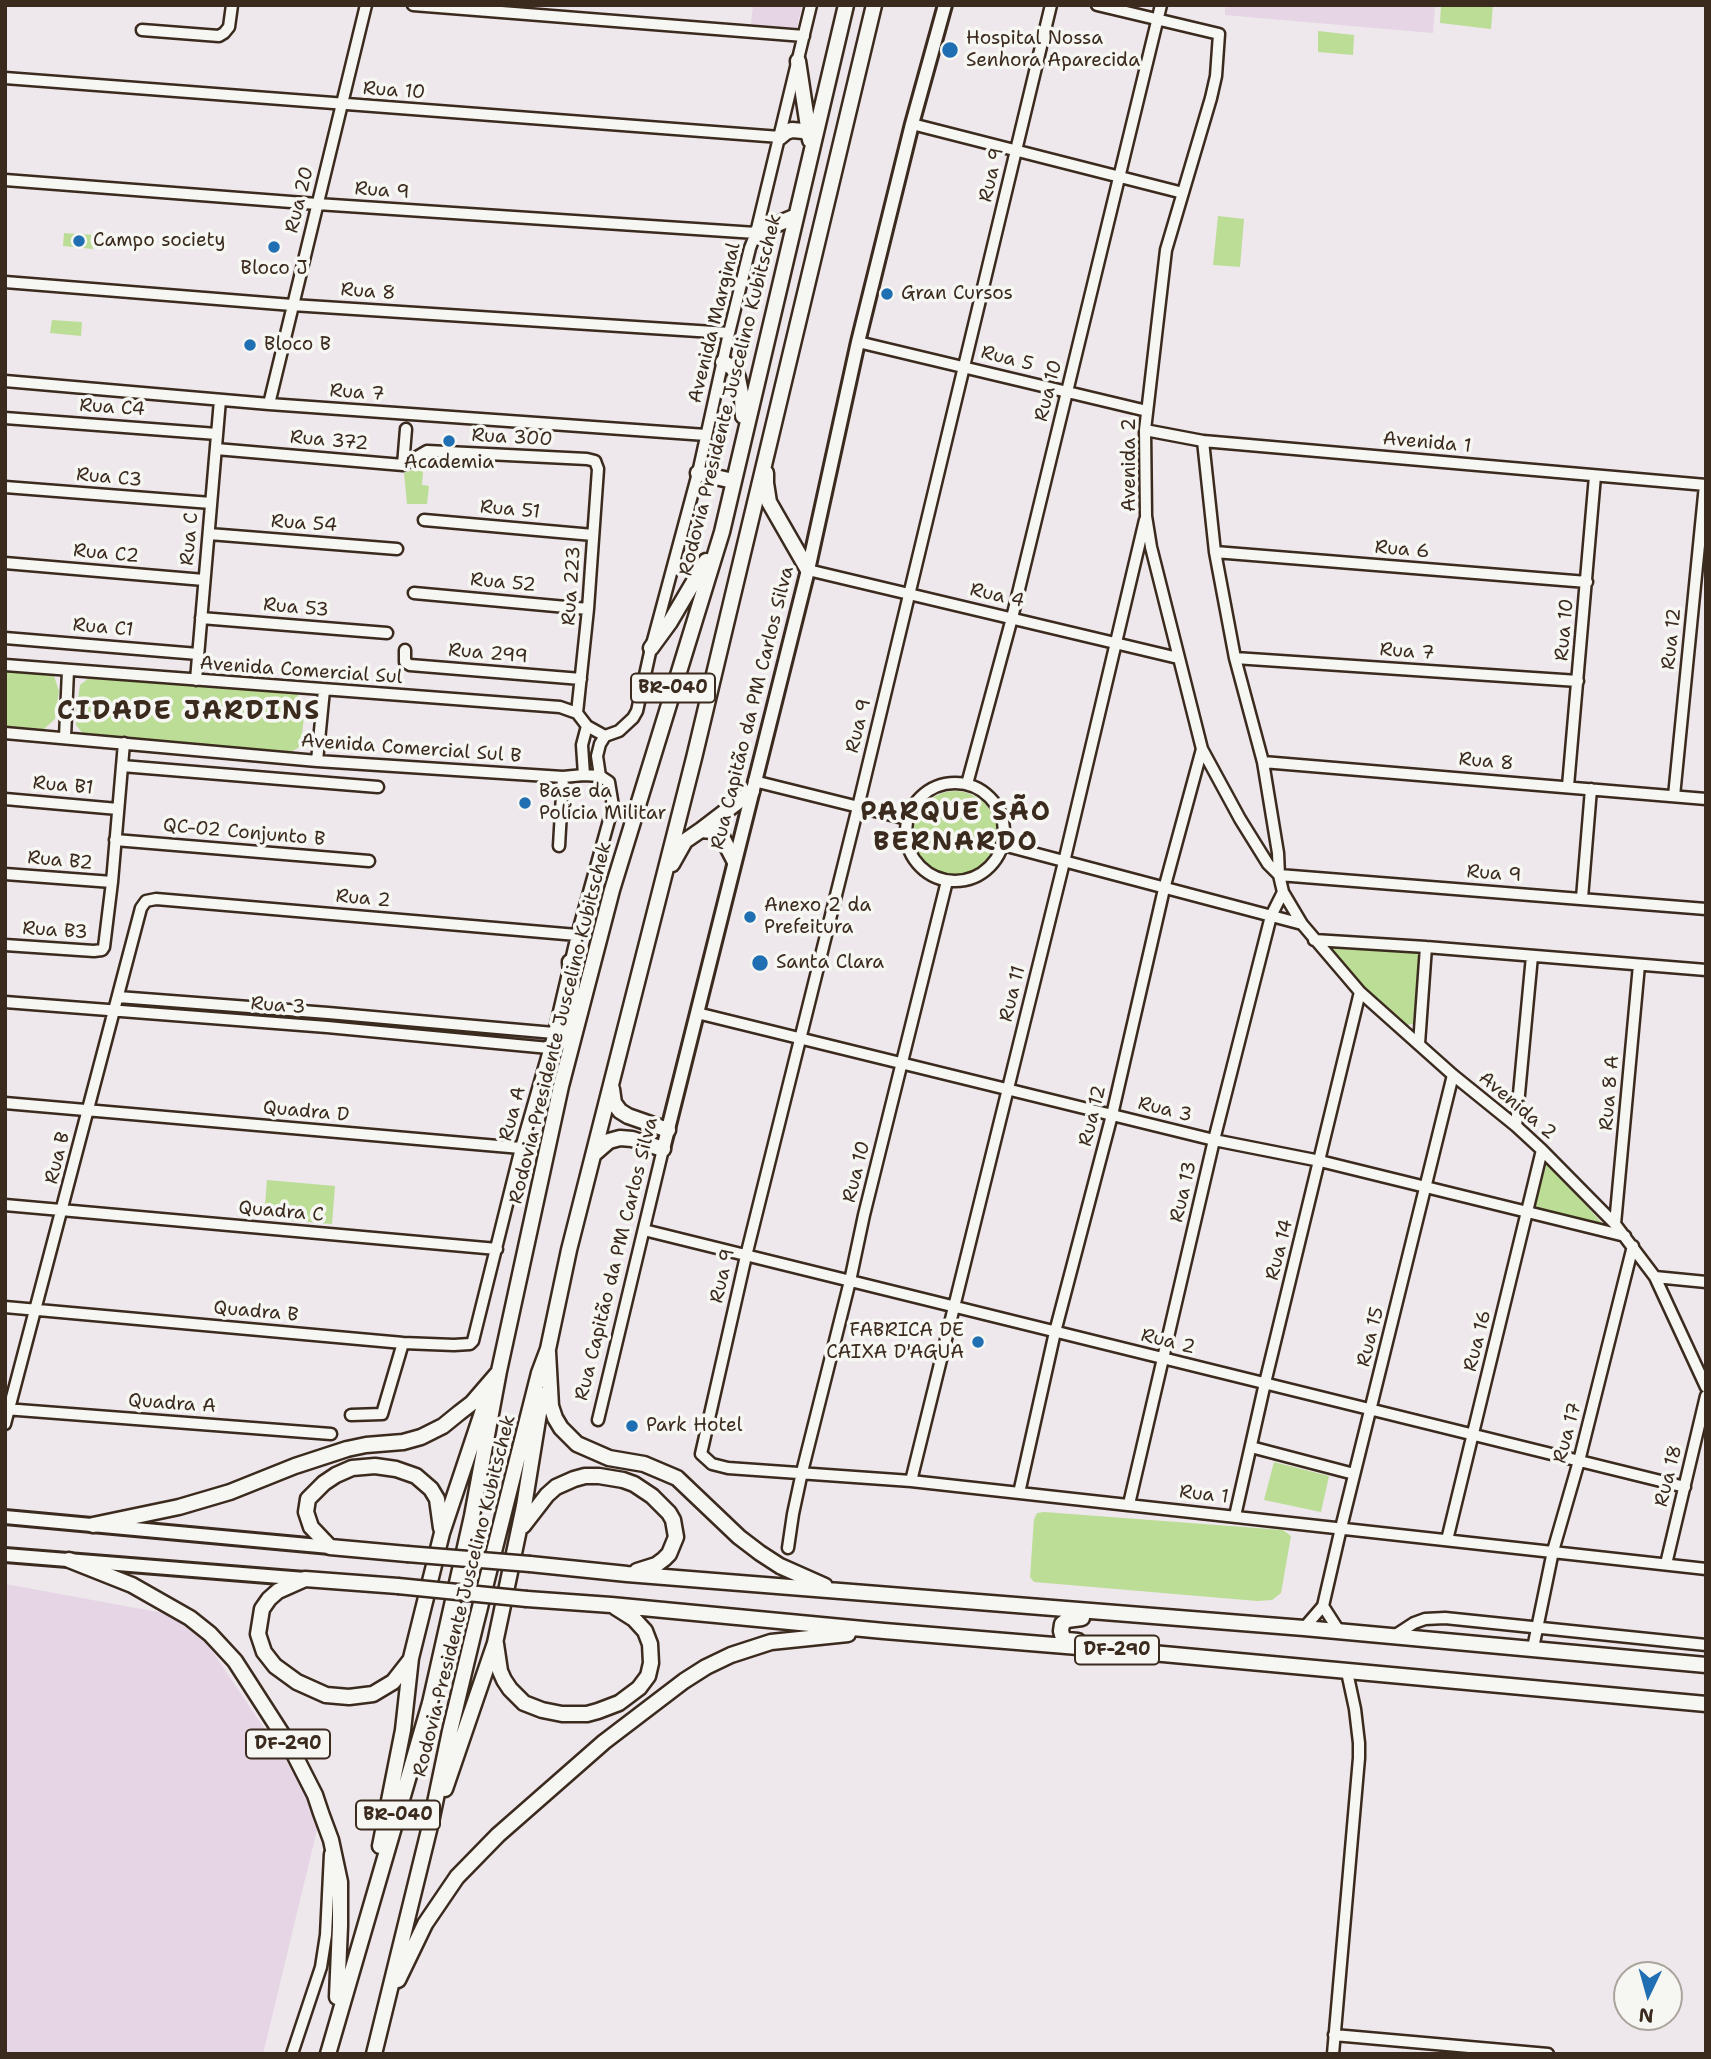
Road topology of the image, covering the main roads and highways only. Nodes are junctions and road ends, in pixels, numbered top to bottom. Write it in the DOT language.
graph roads {
  1 [pos="846,5"];
  2 [pos="874,5"];
  3 [pos="945,5"];
  4 [pos="798,61"];
  5 [pos="779,137"];
  6 [pos="810,140"];
  7 [pos="794,217"];
  8 [pos="756,233"];
  9 [pos="723,362"];
  10 [pos="743,439"];
  11 [pos="768,449"];
  12 [pos="698,473"];
  13 [pos="733,481"];
  14 [pos="722,532"];
  15 [pos="808,569"];
  16 [pos="651,648"];
  17 [pos="753,786"];
  18 [pos="701,831"];
  19 [pos="734,860"];
  20 [pos="661,884"];
  21 [pos="569,962"];
  22 [pos="612,1084"];
  23 [pos="561,1086"];
  24 [pos="668,1130"];
  25 [pos="663,1149"];
  26 [pos="593,1155"];
  27 [pos="548,1350"];
  28 [pos="499,1372"];
  29 [pos="5,1517"];
  30 [pos="93,1525"];
  31 [pos="442,1532"];
  32 [pos="518,1534"];
  33 [pos="330,1547"];
  34 [pos="5,1555"];
  35 [pos="69,1560"];
  36 [pos="627,1574"];
  37 [pos="305,1579"];
  38 [pos="836,1591"];
  39 [pos="611,1605"];
  40 [pos="1160,1617"];
  41 [pos="884,1631"];
  42 [pos="495,1643"];
  43 [pos="1163,1654"];
  44 [pos="411,1658"];
  45 [pos="1706,1665"];
  46 [pos="1706,1704"];
  47 [pos="431,1822"];
  48 [pos="381,1869"];
  49 [pos="387,2004"];
  50 [pos="334,2028"];
  51 [pos="328,2054"];
  52 [pos="374,2054"];
  1 -- 6 [label="highway, Rodovia Presidente Juscelino Kubitschek / BR-040"];
  2 -- 11 [label="highway, Rodovia Presidente Juscelino Kubitschek / BR-040"];
  3 -- 15 [label="main road, Rua Capitão da PM Carlos Silva"];
  4 -- 6 [label="highway"];
  5 -- 6 [label="highway"];
  6 -- 7 [label="highway, Rodovia Presidente Juscelino Kubitschek / BR-040"];
  7 -- 8 [label="highway"];
  7 -- 10 [label="highway, Rodovia Presidente Juscelino Kubitschek / BR-040"];
  9 -- 10 [label="highway"];
  10 -- 13 [label="highway, Rodovia Presidente Juscelino Kubitschek / BR-040"];
  11 -- 15 [label="highway"];
  11 -- 20 [label="highway, Rodovia Presidente Juscelino Kubitschek / BR-040"];
  12 -- 13 [label="highway"];
  13 -- 14 [label="highway, Rodovia Presidente Juscelino Kubitschek / BR-040"];
  14 -- 16 [label="highway"];
  14 -- 23 [label="highway, Rodovia Presidente Juscelino Kubitschek / BR-040"];
  15 -- 17 [label="main road, Rua Capitão da PM Carlos Silva"];
  17 -- 18 [label="highway"];
  17 -- 19 [label="main road, Rua Capitão da PM Carlos Silva"];
  18 -- 19 [label="highway"];
  18 -- 20 [label="highway"];
  19 -- 24 [label="main road, Rua Capitão da PM Carlos Silva"];
  20 -- 22 [label="highway, Rodovia Presidente Juscelino Kubitschek / BR-040"];
  21 -- 23 [label="highway"];
  22 -- 24 [label="highway"];
  22 -- 26 [label="highway, Rodovia Presidente Juscelino Kubitschek / BR-040"];
  23 -- 28 [label="highway, Rodovia Presidente Juscelino Kubitschek / BR-040"];
  24 -- 25 [label="main road, Rua Capitão da PM Carlos Silva"];
  25 -- 26 [label="highway"];
  26 -- 27 [label="highway, Rodovia Presidente Juscelino Kubitschek / BR-040"];
  27 -- 32 [label="highway"];
  27 -- 38 [label="highway, DF-290"];
  27 -- 47 [label="highway, Rodovia Presidente Juscelino Kubitschek / BR-040"];
  28 -- 30 [label="highway, DF-290"];
  28 -- 31 [label="highway"];
  28 -- 48 [label="highway, Rodovia Presidente Juscelino Kubitschek / BR-040"];
  29 -- 30 [label="main road, DF-290"];
  30 -- 33 [label="main road, DF-290"];
  31 -- 33 [label="highway"];
  31 -- 44 [label="highway"];
  32 -- 36 [label="highway"];
  32 -- 42 [label="highway"];
  33 -- 36 [label="highway, DF-290, bridge"];
  34 -- 35 [label="main road, DF-290"];
  35 -- 37 [label="main road, DF-290"];
  35 -- 50 [label="highway, DF-290"];
  36 -- 38 [label="highway, DF-290"];
  37 -- 39 [label="highway, DF-290, bridge"];
  37 -- 44 [label="highway"];
  38 -- 40 [label="highway, DF-290"];
  39 -- 41 [label="highway, DF-290"];
  39 -- 42 [label="highway"];
  40 -- 43 [label="highway"];
  40 -- 45 [label="highway, DF-290"];
  41 -- 43 [label="highway, DF-290"];
  41 -- 49 [label="highway"];
  42 -- 47 [label="highway"];
  43 -- 46 [label="highway, DF-290"];
  44 -- 48 [label="highway"];
  47 -- 49 [label="highway, Rodovia Presidente Juscelino Kubitschek / BR-040"];
  48 -- 50 [label="highway, Rodovia Presidente Juscelino Kubitschek / BR-040"];
  49 -- 52 [label="highway, Rodovia Presidente Juscelino Kubitschek / BR-040"];
  50 -- 51 [label="highway, Rodovia Presidente Juscelino Kubitschek / BR-040"];
}
